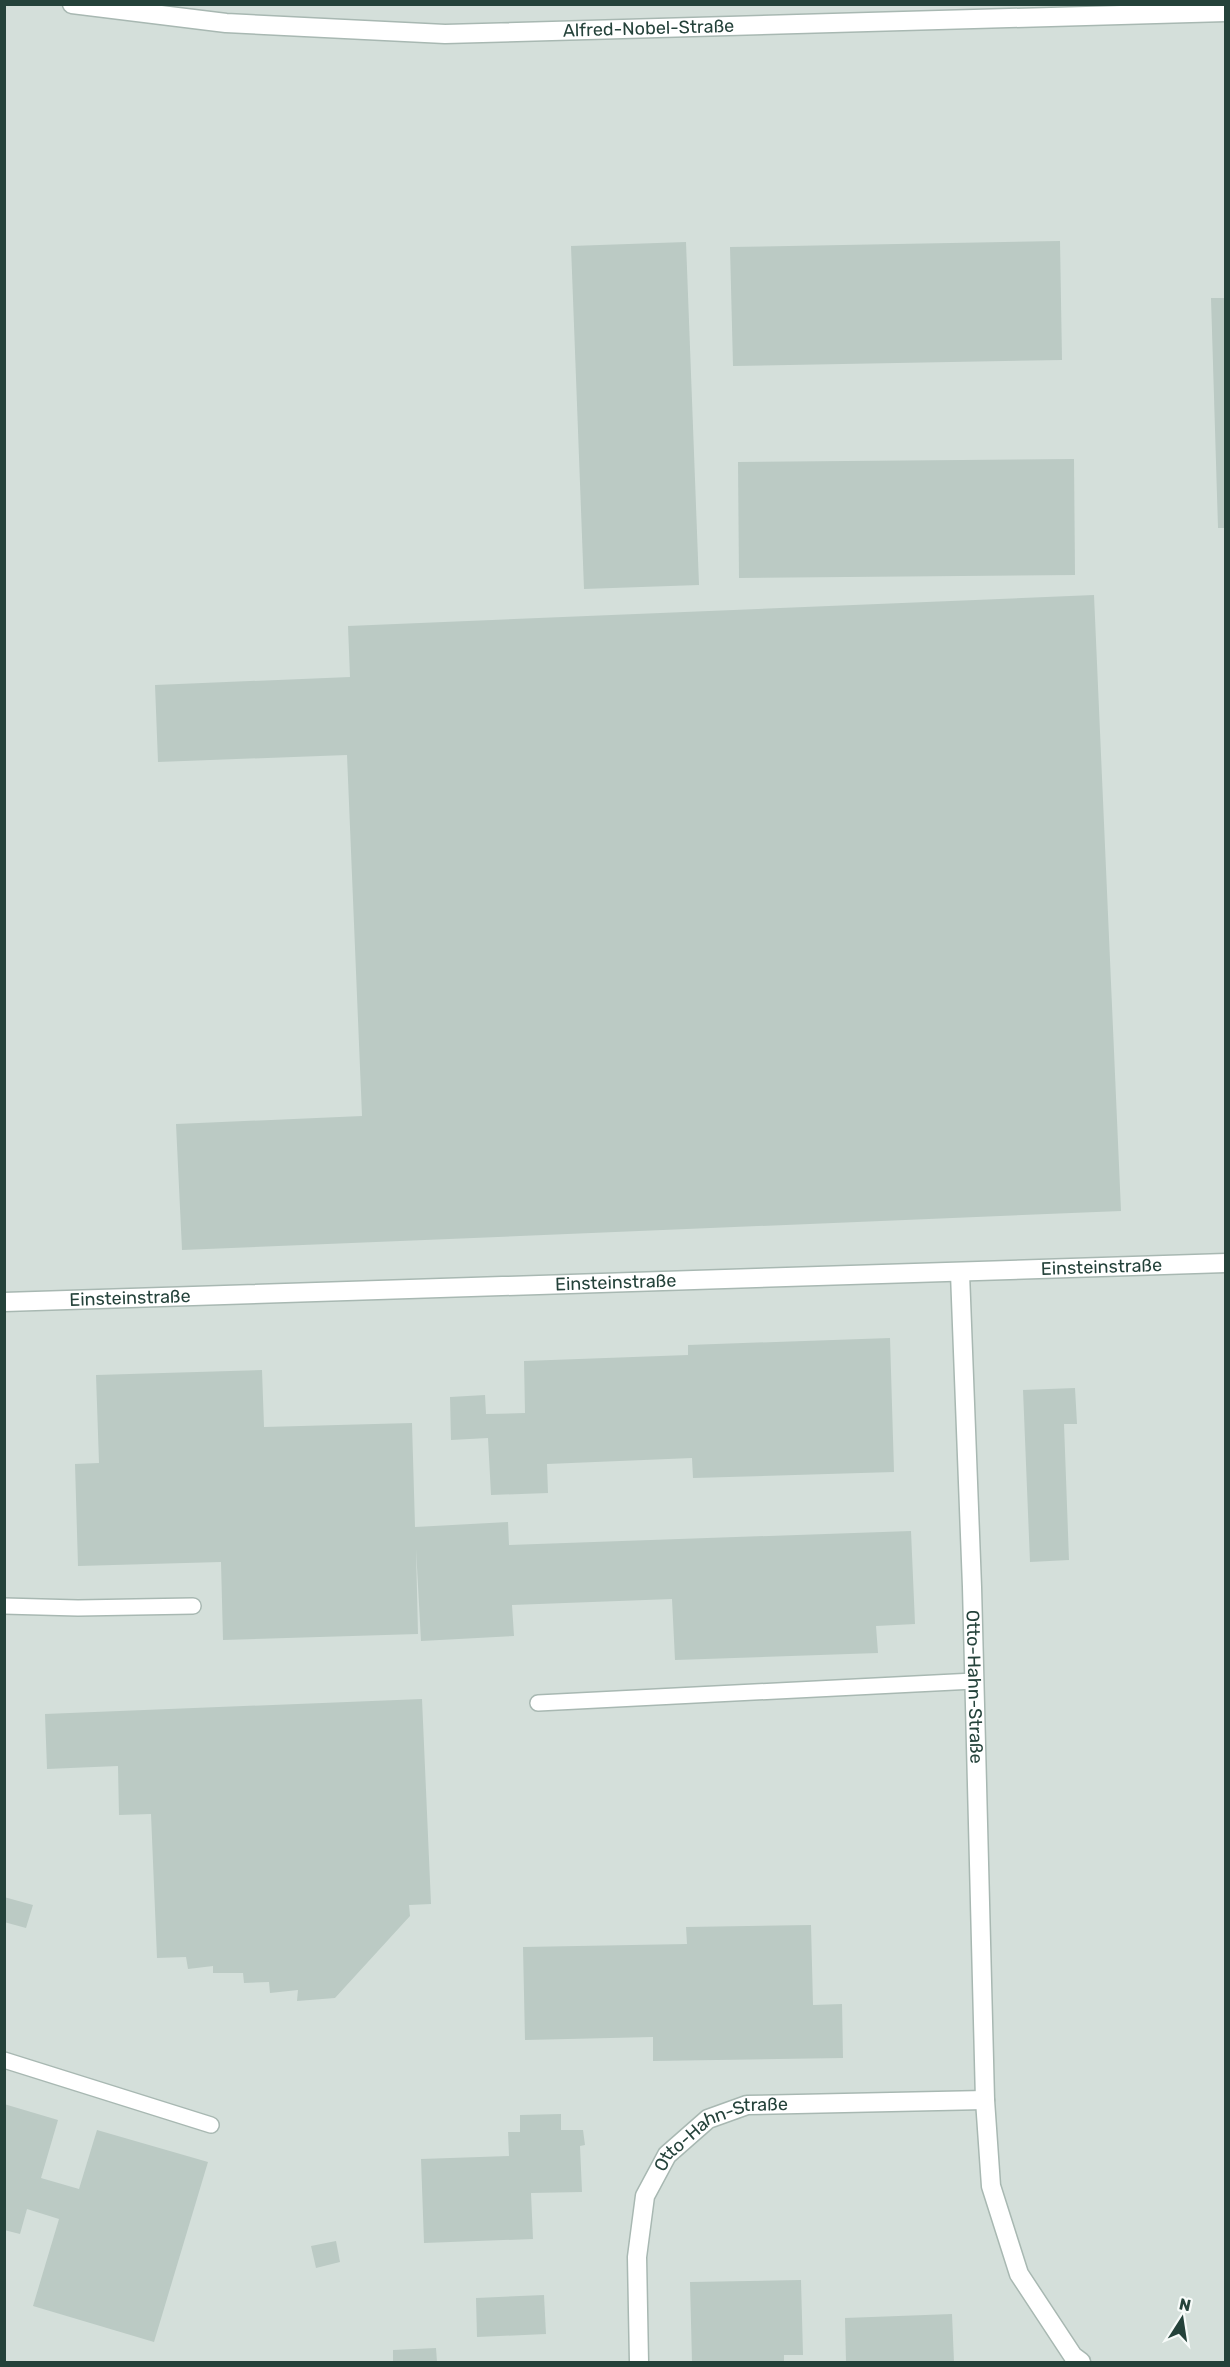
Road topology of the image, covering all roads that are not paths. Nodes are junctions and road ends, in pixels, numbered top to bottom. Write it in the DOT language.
graph roads {
  1 [pos="72,4"];
  2 [pos="1226,12"];
  3 [pos="1226,1263"];
  4 [pos="960,1274"];
  5 [pos="4,1302"];
  6 [pos="4,1606"];
  7 [pos="194,1606"];
  8 [pos="974,1681"];
  9 [pos="538,1703"];
  10 [pos="4,2060"];
  11 [pos="985,2100"];
  12 [pos="211,2125"];
  13 [pos="639,2362"];
  14 [pos="1081,2362"];
  1 -- 2 [label="street, Alfred-Nobel-Straße"];
  3 -- 4 [label="street, Einsteinstraße"];
  4 -- 5 [label="street, Einsteinstraße"];
  4 -- 8 [label="street, Otto-Hahn-Straße"];
  6 -- 7 [label="lane"];
  8 -- 9 [label="lane"];
  8 -- 11 [label="street, Otto-Hahn-Straße"];
  10 -- 12 [label="lane"];
  11 -- 13 [label="street, Otto-Hahn-Straße"];
  11 -- 14 [label="street, Otto-Hahn-Straße"];
}
